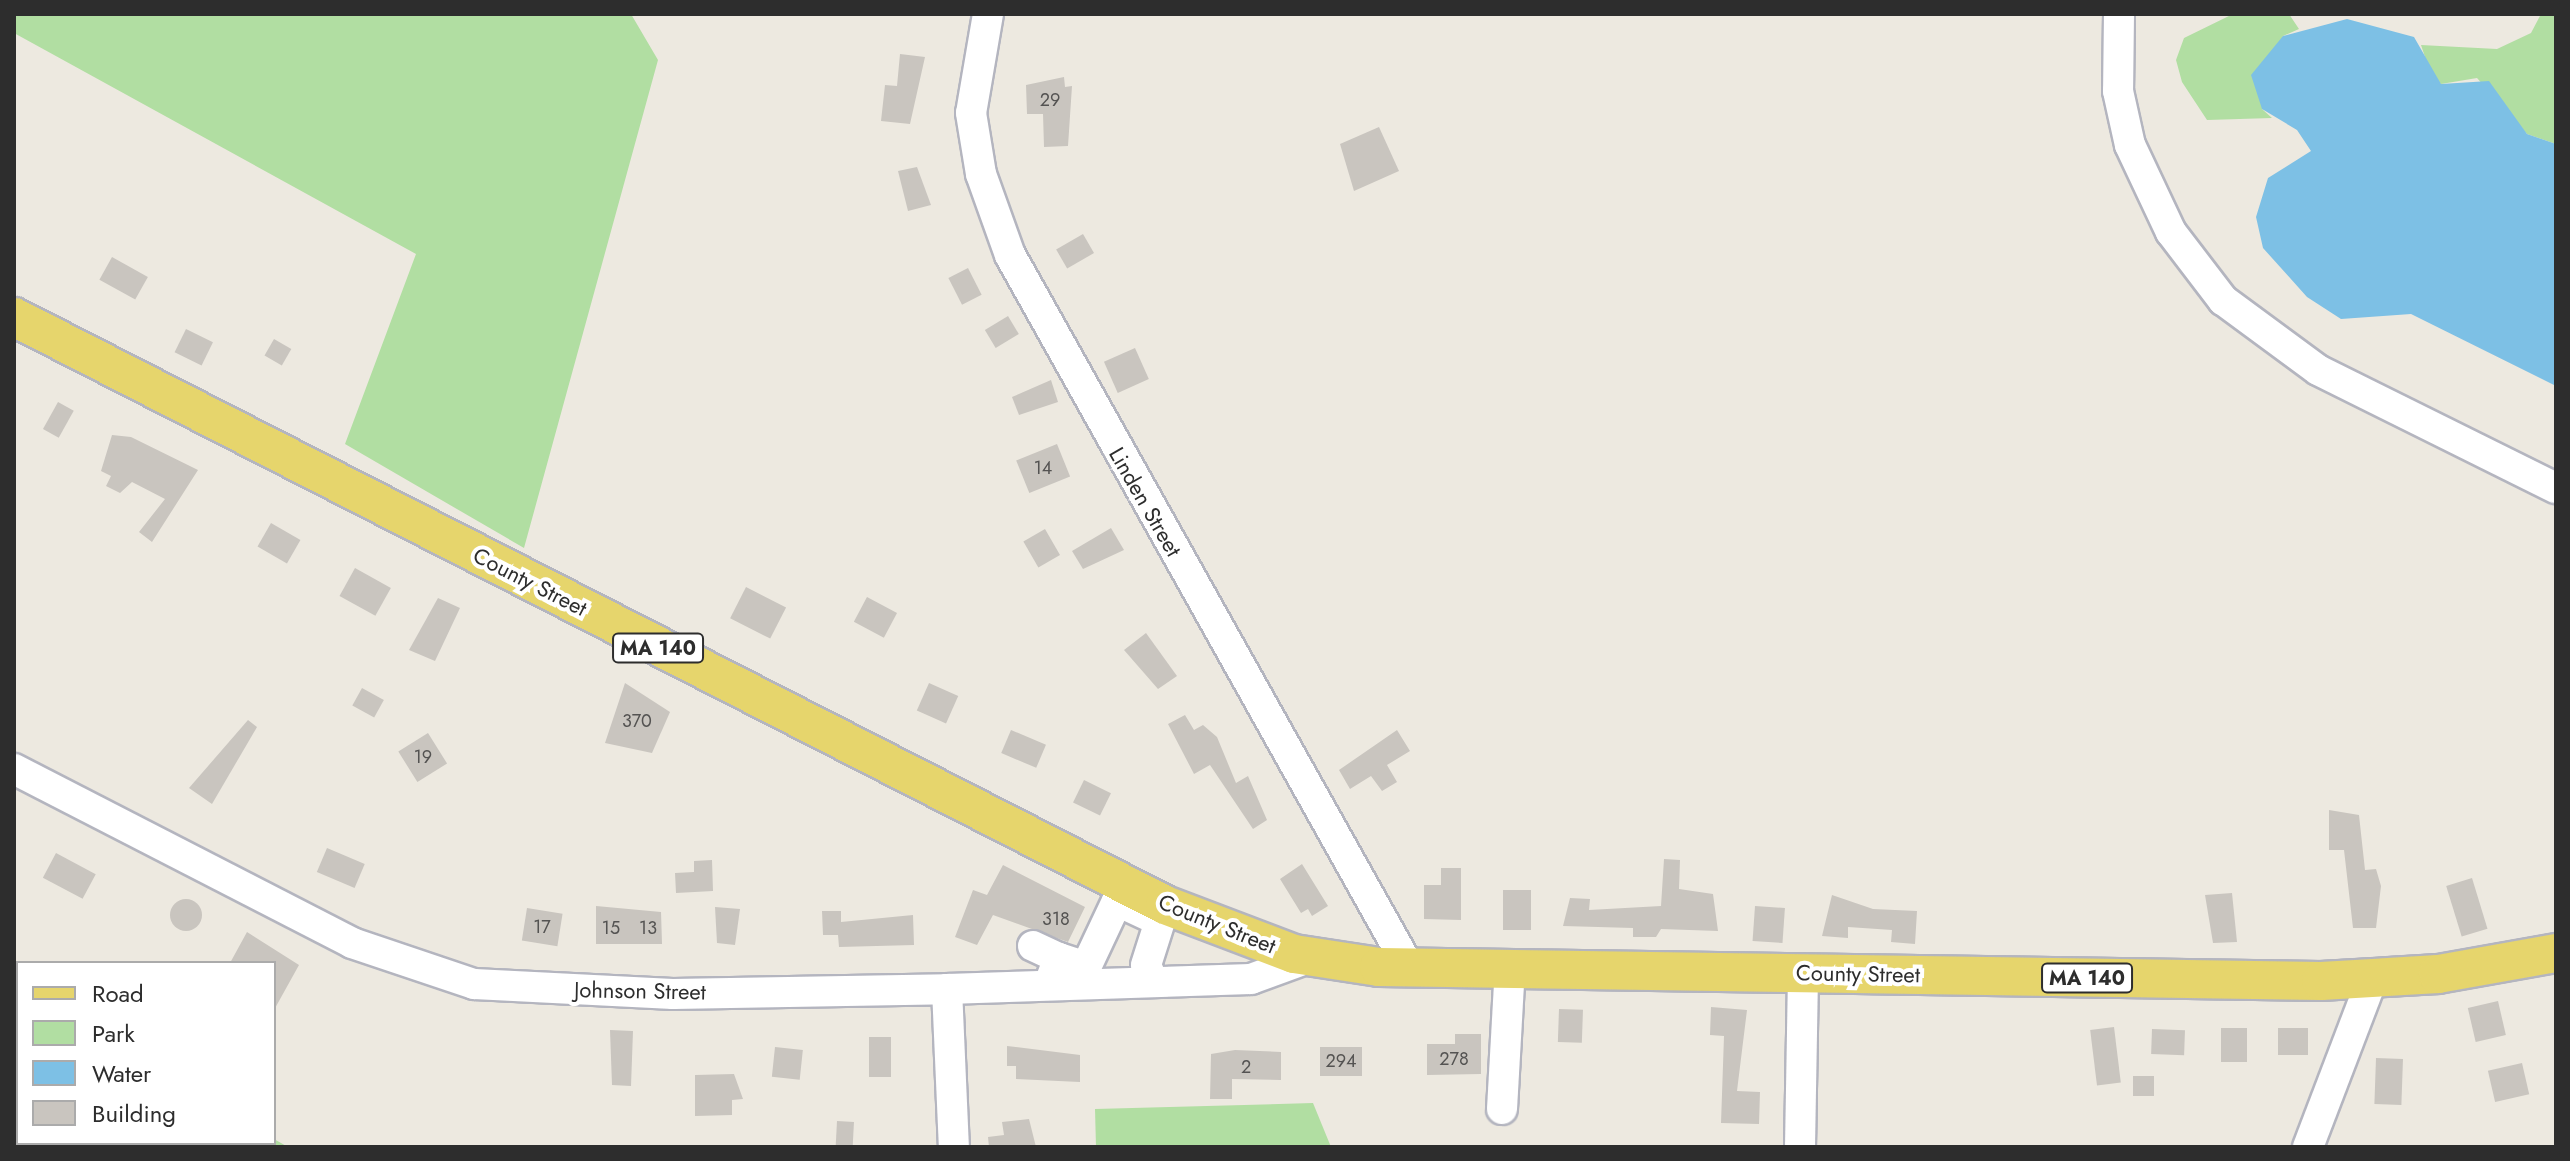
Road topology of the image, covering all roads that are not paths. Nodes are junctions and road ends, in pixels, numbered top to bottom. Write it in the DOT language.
graph roads {
  1 [pos="988,14"];
  2 [pos="2119,14"];
  3 [pos="14,317"];
  4 [pos="2556,488"];
  5 [pos="14,769"];
  6 [pos="1162,913"];
  7 [pos="2556,953"];
  8 [pos="1311,957"];
  9 [pos="1091,958"];
  10 [pos="1047,963"];
  11 [pos="1407,964"];
  12 [pos="1510,966"];
  13 [pos="1803,973"];
  14 [pos="1150,974"];
  15 [pos="2372,979"];
  16 [pos="947,989"];
  17 [pos="1502,1109"];
  18 [pos="954,1147"];
  19 [pos="1800,1147"];
  20 [pos="2308,1147"];
  1 -- 11 [label="street, Linden Street"];
  2 -- 4 [label="street"];
  3 -- 6 [label="main road, County Street / MA 140"];
  5 -- 16 [label="street, Johnson Street"];
  6 -- 8 [label="main road, County Street / MA 140"];
  6 -- 9 [label="street"];
  6 -- 14 [label="street"];
  7 -- 15 [label="main road, County Street / MA 140"];
  8 -- 11 [label="main road, County Street / MA 140"];
  8 -- 14 [label="street, Johnson Street"];
  9 -- 10 [label="street"];
  9 -- 14 [label="street"];
  10 -- 14 [label="street, Johnson Street"];
  10 -- 16 [label="street, Johnson Street"];
  11 -- 12 [label="main road, County Street / MA 140"];
  12 -- 13 [label="main road, County Street / MA 140"];
  12 -- 17 [label="street"];
  13 -- 15 [label="main road, County Street / MA 140"];
  13 -- 19 [label="street"];
  15 -- 20 [label="street"];
  16 -- 18 [label="street"];
}
